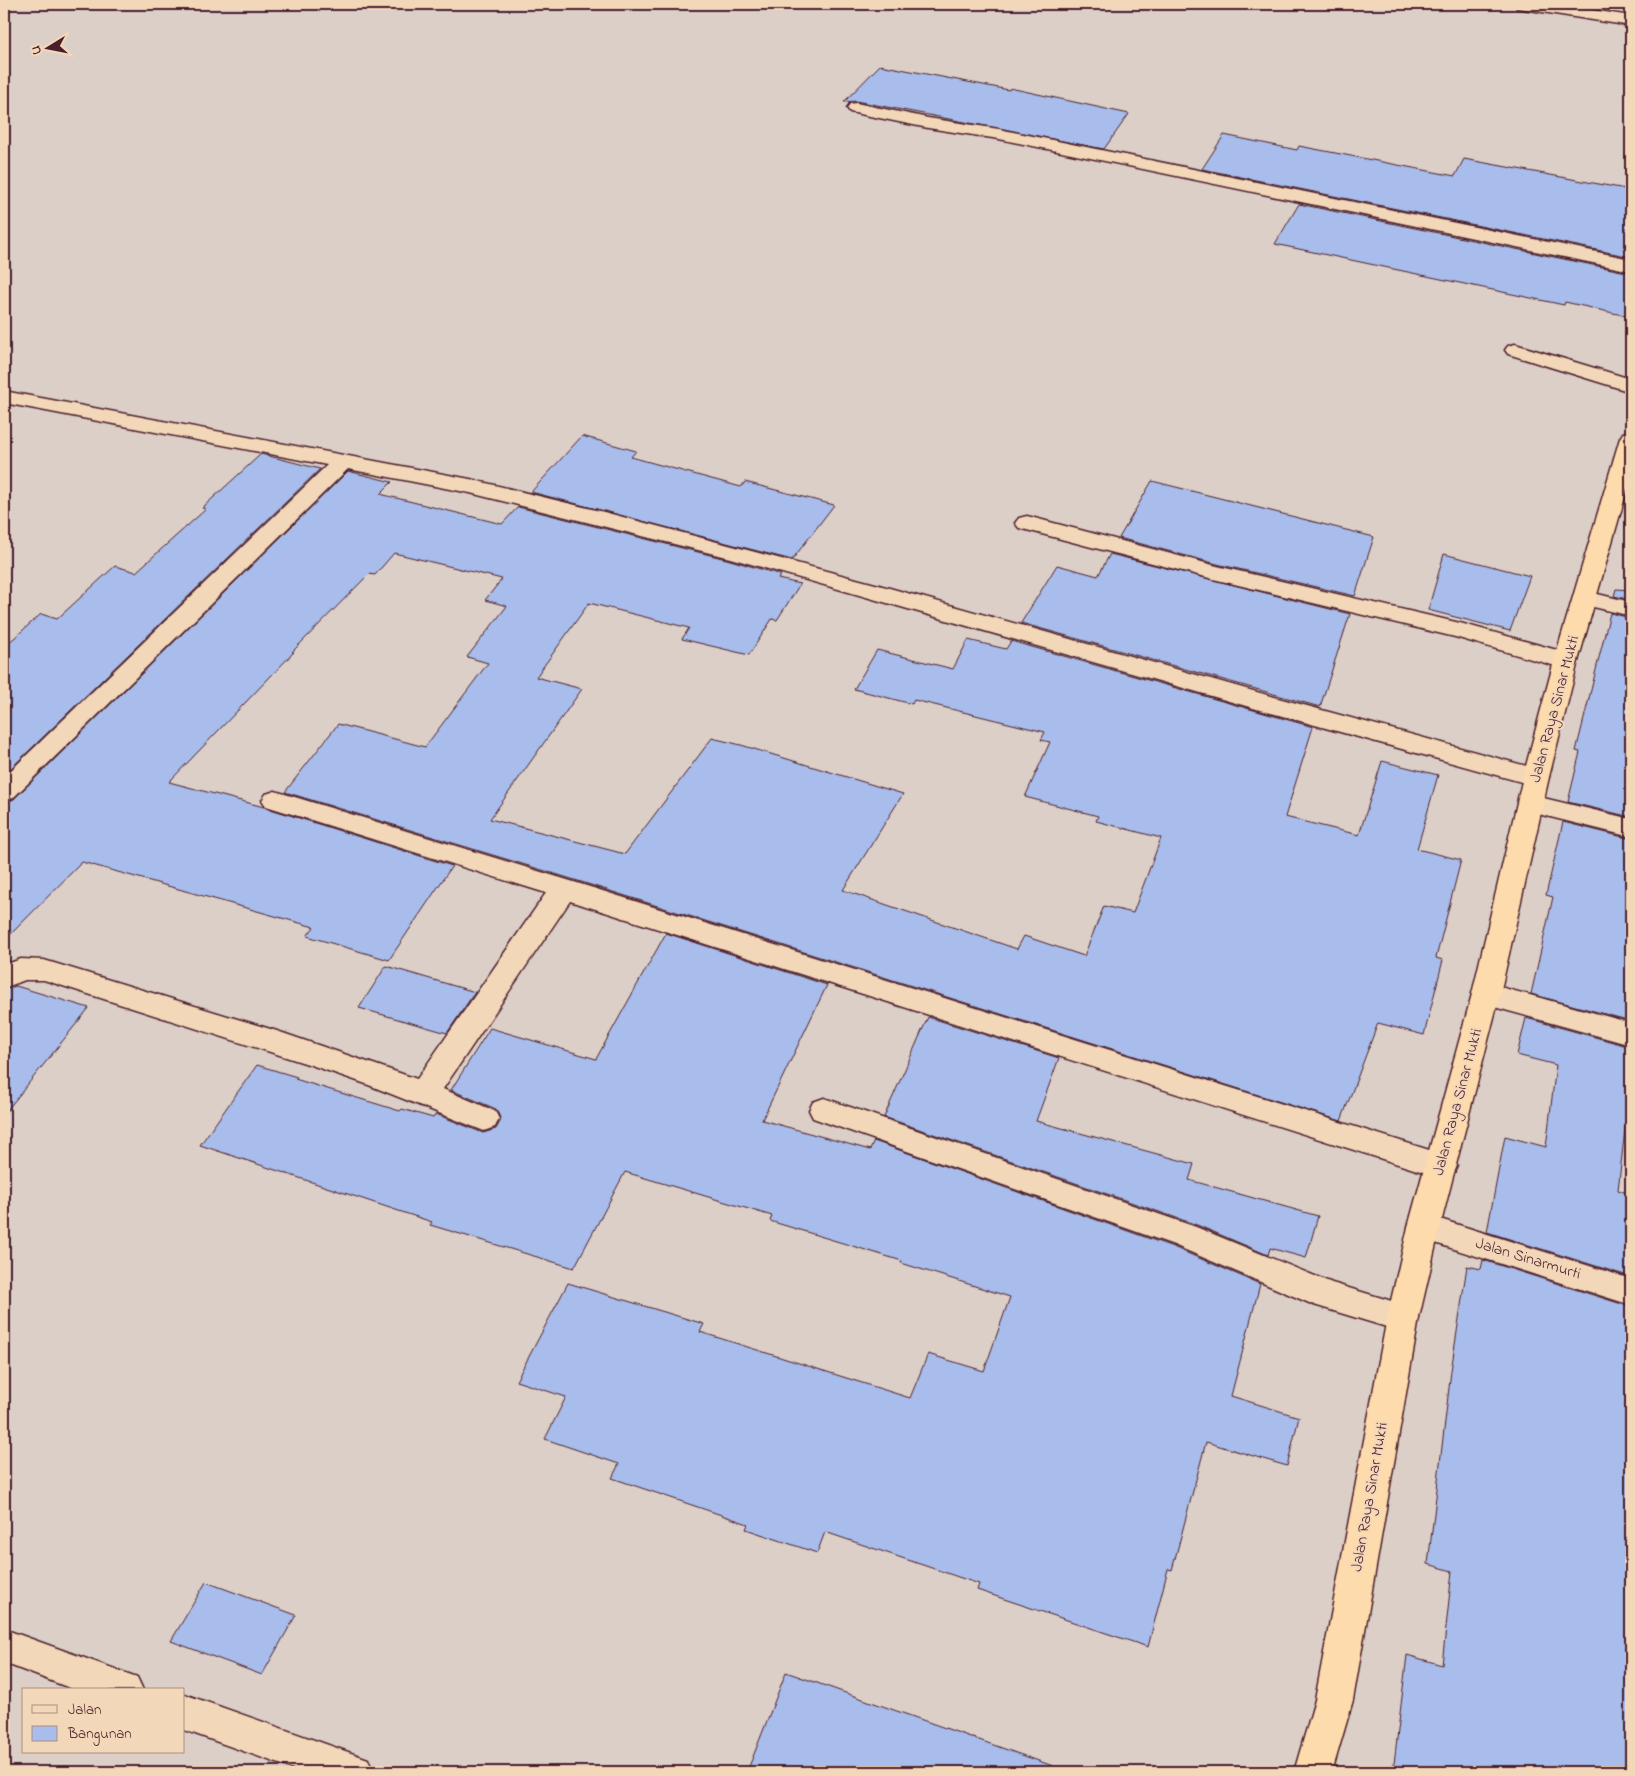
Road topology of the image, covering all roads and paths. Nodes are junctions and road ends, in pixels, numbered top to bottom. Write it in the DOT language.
graph roads {
  1 [pos="1523,4"];
  2 [pos="1558,6"];
  3 [pos="1631,21"];
  4 [pos="856,108"];
  5 [pos="1631,265"];
  6 [pos="1515,350"];
  7 [pos="1631,386"];
  8 [pos="4,397"];
  9 [pos="1631,438"];
  10 [pos="342,463"];
  11 [pos="1027,523"];
  12 [pos="1585,598"];
  13 [pos="1631,609"];
  14 [pos="1566,661"];
  15 [pos="1533,790"];
  16 [pos="4,792"];
  17 [pos="275,800"];
  18 [pos="1631,828"];
  19 [pos="564,889"];
  20 [pos="4,978"];
  21 [pos="1486,994"];
  22 [pos="1631,1034"];
  23 [pos="424,1093"];
  24 [pos="824,1110"];
  25 [pos="484,1120"];
  26 [pos="1442,1166"];
  27 [pos="1424,1227"];
  28 [pos="1631,1292"];
  29 [pos="1403,1318"];
  30 [pos="4,1646"];
  31 [pos="119,1688"];
  32 [pos="185,1712"];
  33 [pos="354,1772"];
  34 [pos="1313,1772"];
  1 -- 2 [label="street"];
  2 -- 3 [label="street"];
  4 -- 5 [label="street"];
  6 -- 7 [label="street"];
  8 -- 10 [label="street"];
  9 -- 12 [label="highway, Jalan Raya Sinar Mukti"];
  10 -- 15 [label="street"];
  10 -- 16 [label="street"];
  11 -- 14 [label="street"];
  12 -- 13 [label="street"];
  12 -- 14 [label="highway, Jalan Raya Sinar Mukti"];
  14 -- 15 [label="highway, Jalan Raya Sinar Mukti"];
  15 -- 18 [label="street"];
  15 -- 21 [label="highway, Jalan Raya Sinar Mukti"];
  17 -- 19 [label="street"];
  19 -- 23 [label="street"];
  19 -- 26 [label="street"];
  20 -- 23 [label="street"];
  21 -- 22 [label="street"];
  21 -- 26 [label="highway, Jalan Raya Sinar Mukti"];
  23 -- 25 [label="street"];
  24 -- 29 [label="street"];
  26 -- 27 [label="highway, Jalan Raya Sinar Mukti"];
  27 -- 28 [label="street, Jalan Sinarmurti"];
  27 -- 29 [label="highway, Jalan Raya Sinar Mukti"];
  29 -- 34 [label="highway, Jalan Raya Sinar Mukti"];
  30 -- 31 [label="street"];
  32 -- 33 [label="street"];
}
